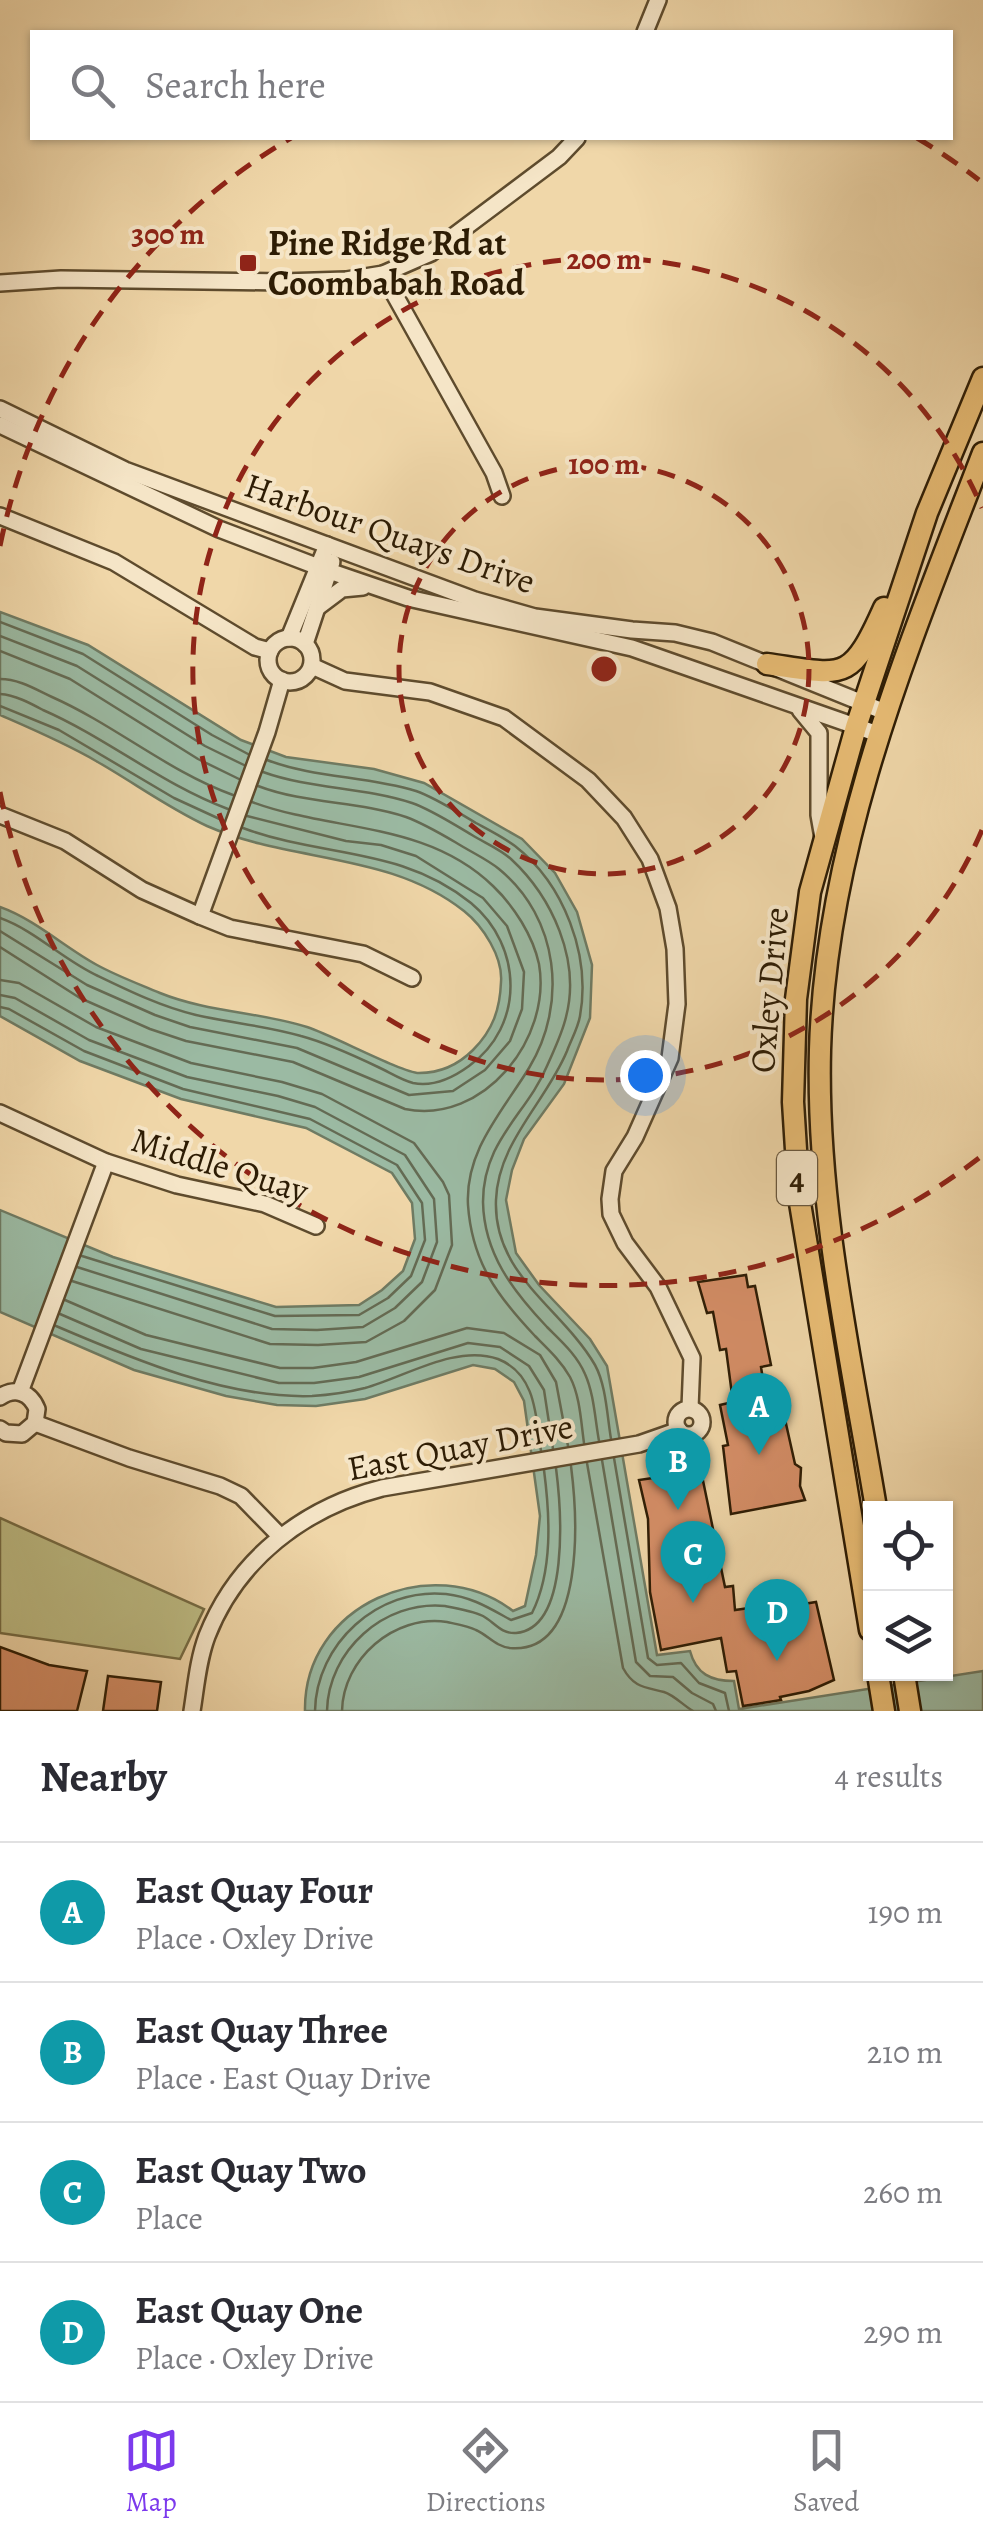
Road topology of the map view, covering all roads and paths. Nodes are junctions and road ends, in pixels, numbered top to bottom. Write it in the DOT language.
graph roads {
  1 [pos="658,0"];
  2 [pos="646,30"];
  3 [pos="576,140"];
  4 [pos="382,274"];
  5 [pos="0,284"];
  6 [pos="983,378"];
  7 [pos="0,409"];
  8 [pos="0,425"];
  9 [pos="981,461"];
  10 [pos="502,496"];
  11 [pos="928,513"];
  12 [pos="0,516"];
  13 [pos="332,547"];
  14 [pos="289,556"];
  15 [pos="324,569"];
  16 [pos="377,587"];
  17 [pos="309,608"];
  18 [pos="297,641"];
  19 [pos="270,652"];
  20 [pos="767,664"];
  21 [pos="312,666"];
  22 [pos="282,680"];
  23 [pos="864,704"];
  24 [pos="798,707"];
  25 [pos="885,712"];
  26 [pos="856,727"];
  27 [pos="878,734"];
  28 [pos="0,815"];
  29 [pos="823,838"];
  30 [pos="200,916"];
  31 [pos="412,978"];
  32 [pos="0,1113"];
  33 [pos="106,1162"];
  34 [pos="316,1226"];
  35 [pos="20,1392"];
  36 [pos="0,1397"];
  37 [pos="34,1422"];
  38 [pos="3,1431"];
  39 [pos="0,1450"];
  40 [pos="875,1501"];
  41 [pos="279,1535"];
  42 [pos="864,1591"];
  43 [pos="879,1681"];
  44 [pos="905,1681"];
  45 [pos="192,1711"];
  46 [pos="884,1711"];
  47 [pos="910,1711"];
  1 -- 2 [label="street"];
  3 -- 4 [label="street"];
  4 -- 5 [label="street"];
  4 -- 10 [label="street"];
  6 -- 11 [label="main road, Oxley Drive / 4"];
  7 -- 13 [label="street, Harbour Quays Drive"];
  8 -- 14 [label="street, Harbour Quays Drive"];
  9 -- 25 [label="main road, Oxley Drive / 4"];
  11 -- 20 [label="main road"];
  11 -- 23 [label="main road, Oxley Drive / 4"];
  12 -- 19 [label="street"];
  13 -- 15 [label="street"];
  13 -- 20 [label="street, Harbour Quays Drive"];
  14 -- 15 [label="street, Harbour Quays Drive"];
  14 -- 17 [label="street"];
  15 -- 16 [label="street, Harbour Quays Drive"];
  15 -- 17 [label="street"];
  16 -- 17 [label="street"];
  16 -- 24 [label="street, Harbour Quays Drive"];
  17 -- 18 [label="street"];
  18 -- 19 [label="street"];
  18 -- 21 [label="street"];
  19 -- 22 [label="street"];
  20 -- 23 [label="street, Harbour Quays Drive"];
  21 -- 22 [label="street"];
  21 -- 41 [label="street, East Quay Drive"];
  22 -- 30 [label="street"];
  23 -- 25 [label="street, Harbour Quays Drive"];
  23 -- 26 [label="main road, Oxley Drive / 4"];
  24 -- 26 [label="street, Harbour Quays Drive"];
  24 -- 29 [label="street"];
  25 -- 27 [label="main road, Oxley Drive / 4"];
  26 -- 27 [label="street, Harbour Quays Drive"];
  26 -- 29 [label="main road, Oxley Drive / 4"];
  27 -- 40 [label="main road, Oxley Drive / 4"];
  28 -- 30 [label="street"];
  29 -- 42 [label="main road, Oxley Drive / 4"];
  30 -- 31 [label="street"];
  32 -- 33 [label="street, Middle Quay"];
  33 -- 34 [label="street, Middle Quay"];
  33 -- 35 [label="street, Middle Quay"];
  35 -- 36 [label="street"];
  35 -- 37 [label="street"];
  37 -- 38 [label="street"];
  37 -- 41 [label="street"];
  38 -- 39 [label="street"];
  41 -- 45 [label="street, East Quay Drive"];
  43 -- 46 [label="main road"];
  44 -- 47 [label="main road"];
}
